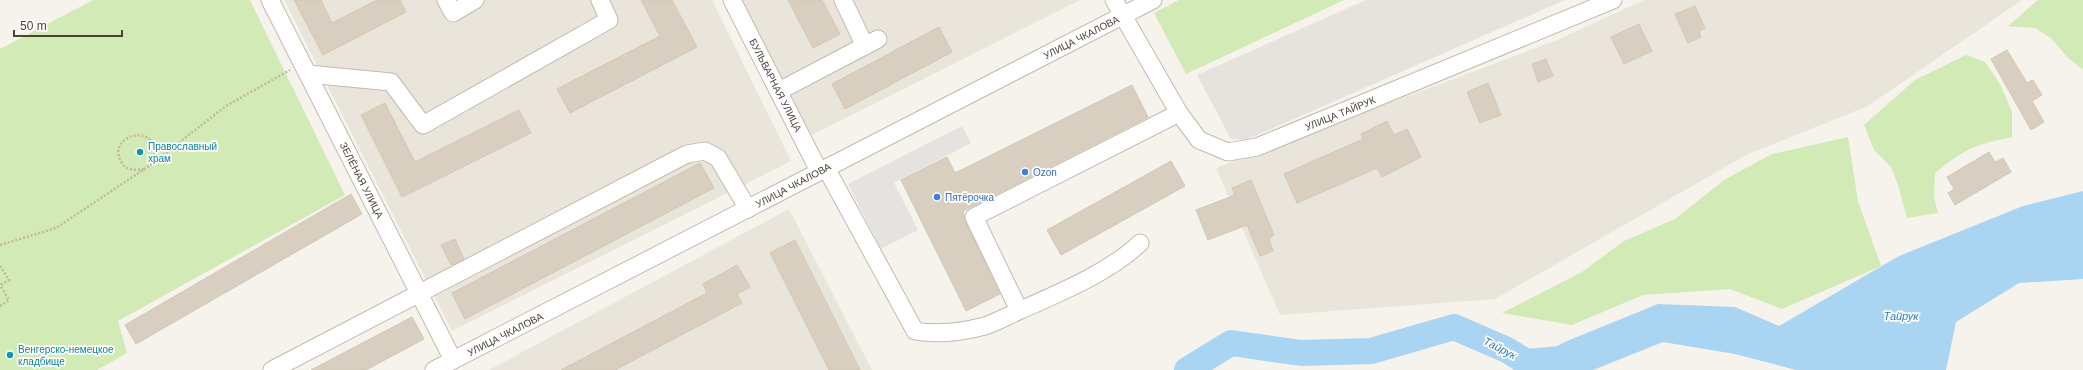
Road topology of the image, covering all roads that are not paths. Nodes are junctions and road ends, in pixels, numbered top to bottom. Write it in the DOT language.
graph roads {
  1 [pos="270,0"];
  2 [pos="446,0"];
  3 [pos="475,0"];
  4 [pos="600,0"];
  5 [pos="732,0"];
  6 [pos="843,0"];
  7 [pos="1114,0"];
  8 [pos="1153,0"];
  9 [pos="1613,0"];
  10 [pos="1122,16"];
  11 [pos="305,68"];
  12 [pos="779,92"];
  13 [pos="1178,113"];
  14 [pos="823,169"];
  15 [pos="748,209"];
  16 [pos="1140,243"];
  17 [pos="418,292"];
  18 [pos="1019,310"];
  19 [pos="455,364"];
  20 [pos="272,370"];
  21 [pos="434,370"];
  1 -- 11 [label="street, ЗЕЛЁНАЯ УЛИЦА"];
  2 -- 3 [label="street"];
  4 -- 11 [label="street"];
  5 -- 12 [label="street, БУЛЬВАРНАЯ УЛИЦА"];
  6 -- 12 [label="street"];
  7 -- 10 [label="street, УЛИЦА ТАЙРУК"];
  8 -- 10 [label="street, УЛИЦА ЧКАЛОВА"];
  9 -- 13 [label="street, УЛИЦА ТАЙРУК"];
  10 -- 13 [label="street, УЛИЦА ТАЙРУК"];
  10 -- 14 [label="street, УЛИЦА ЧКАЛОВА"];
  11 -- 17 [label="street, ЗЕЛЁНАЯ УЛИЦА"];
  12 -- 14 [label="street, БУЛЬВАРНАЯ УЛИЦА"];
  13 -- 18 [label="street"];
  14 -- 15 [label="street, УЛИЦА ЧКАЛОВА"];
  14 -- 18 [label="street, БУЛЬВАРНАЯ УЛИЦА"];
  15 -- 17 [label="street"];
  15 -- 19 [label="street, УЛИЦА ЧКАЛОВА"];
  16 -- 18 [label="street"];
  17 -- 19 [label="street, ЗЕЛЁНАЯ УЛИЦА"];
  17 -- 20 [label="street"];
  19 -- 21 [label="street, УЛИЦА ЧКАЛОВА"];
}
